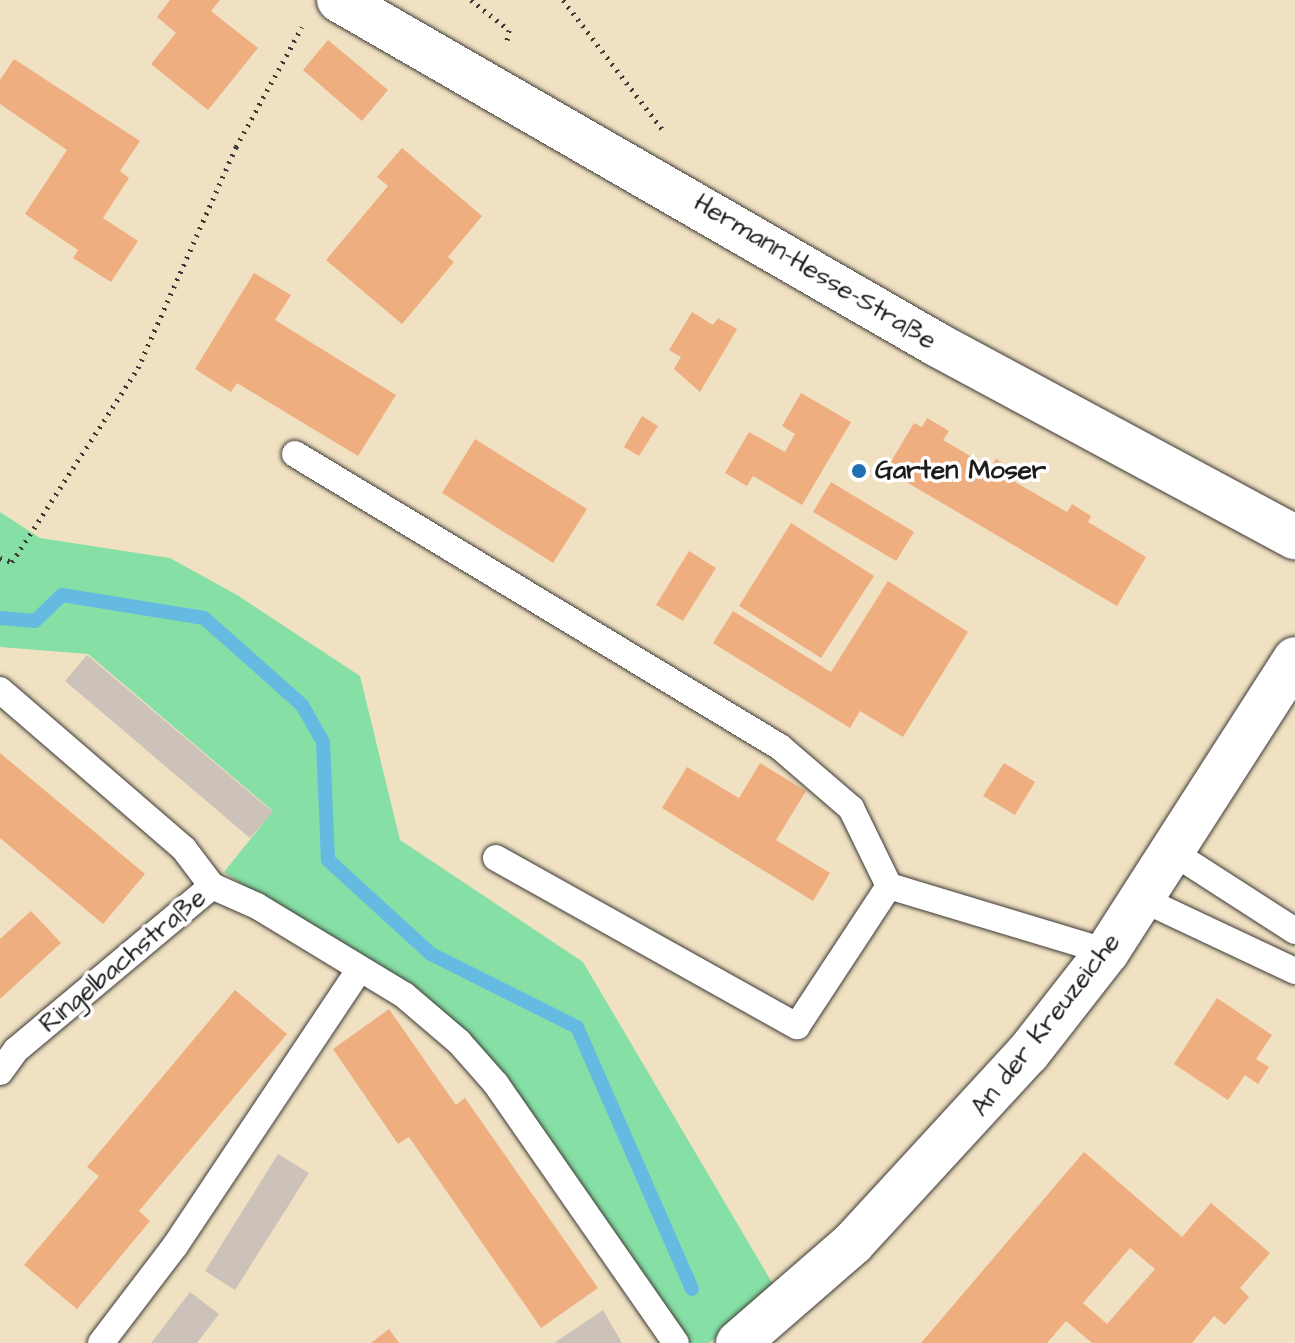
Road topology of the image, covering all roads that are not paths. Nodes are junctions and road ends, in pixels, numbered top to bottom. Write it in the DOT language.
graph roads {
  1 [pos="322,11"];
  2 [pos="295,454"];
  3 [pos="1295,537"];
  4 [pos="1295,659"];
  5 [pos="0,690"];
  6 [pos="1174,853"];
  7 [pos="496,858"];
  8 [pos="212,886"];
  9 [pos="889,886"];
  10 [pos="1142,899"];
  11 [pos="1295,931"];
  12 [pos="1107,952"];
  13 [pos="359,970"];
  14 [pos="1295,971"];
  15 [pos="0,1072"];
  16 [pos="101,1343"];
  17 [pos="676,1343"];
  18 [pos="738,1343"];
  1 -- 3 [label="street, Hermann-Hesse-Straße"];
  2 -- 9 [label="lane"];
  4 -- 6 [label="street, An der Kreuzeiche"];
  5 -- 8 [label="lane, Ringelbachstraße"];
  6 -- 10 [label="street, An der Kreuzeiche"];
  6 -- 11 [label="lane"];
  7 -- 9 [label="lane"];
  8 -- 13 [label="lane"];
  8 -- 15 [label="lane, Ringelbachstraße"];
  9 -- 12 [label="lane"];
  10 -- 12 [label="street, An der Kreuzeiche"];
  10 -- 14 [label="lane"];
  12 -- 18 [label="street, An der Kreuzeiche"];
  13 -- 16 [label="lane"];
  13 -- 17 [label="lane"];
}
